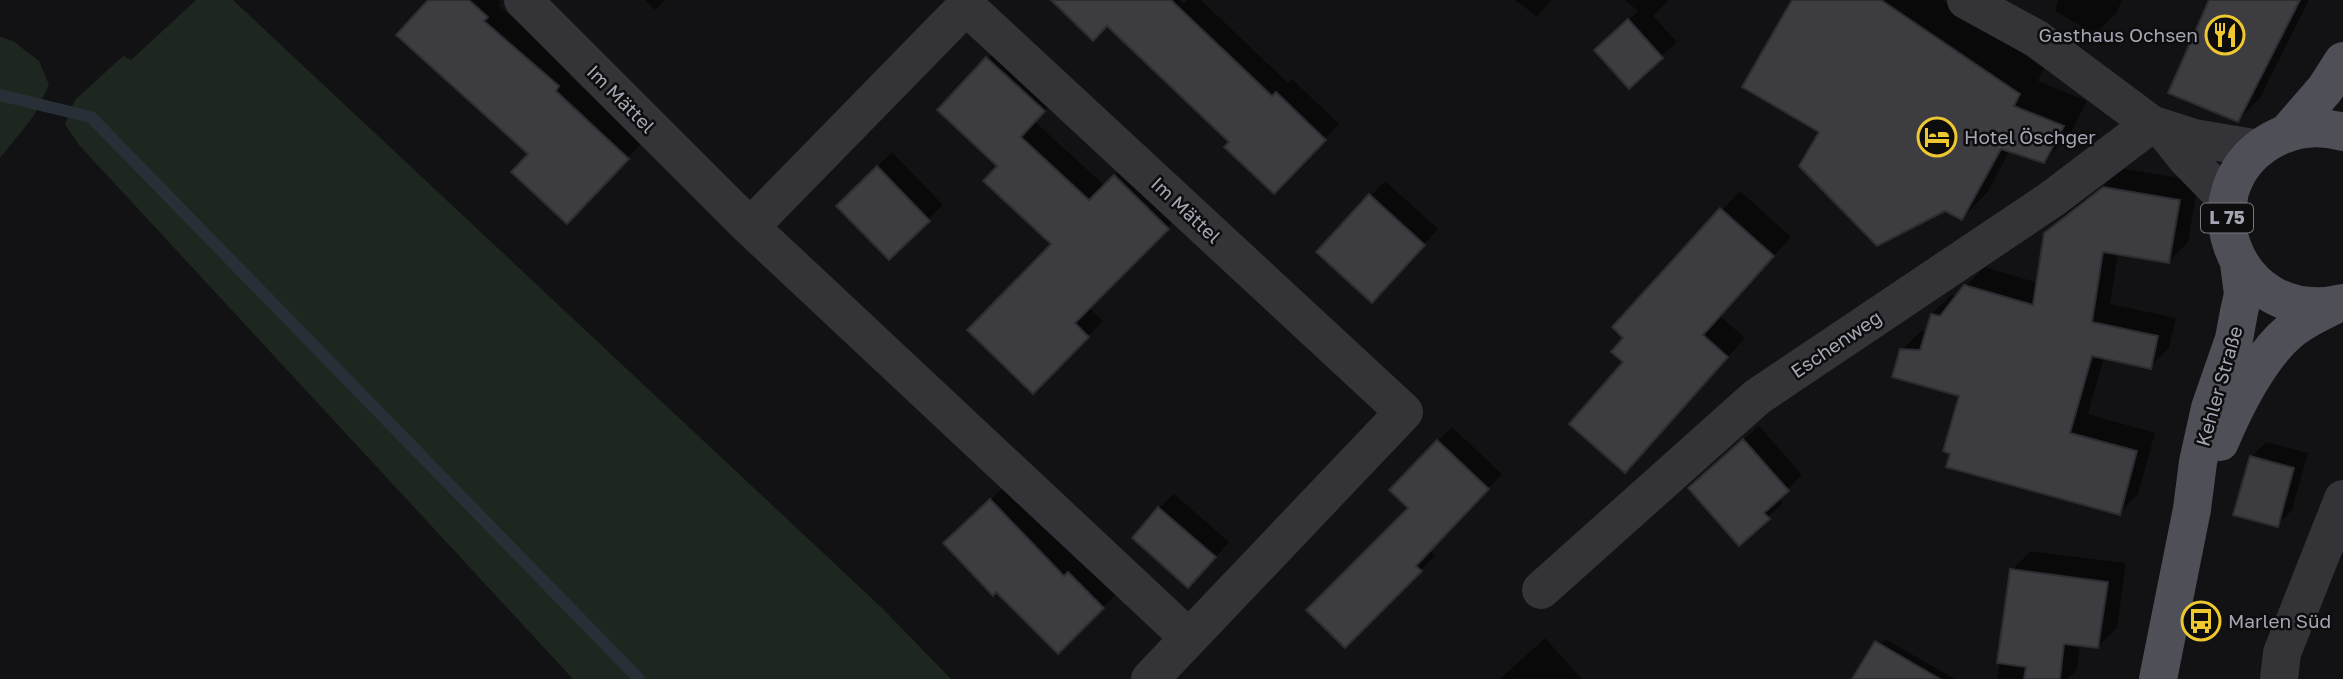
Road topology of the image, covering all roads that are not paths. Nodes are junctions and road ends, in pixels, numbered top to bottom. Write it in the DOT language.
graph roads {
  1 [pos="523,0"];
  2 [pos="1966,0"];
  3 [pos="2343,61"];
  4 [pos="2157,126"];
  5 [pos="2343,132"];
  6 [pos="2272,141"];
  7 [pos="2228,202"];
  8 [pos="750,227"];
  9 [pos="2239,263"];
  10 [pos="2338,304"];
  11 [pos="2343,499"];
  12 [pos="2192,509"];
  13 [pos="1541,590"];
  14 [pos="1189,638"];
  15 [pos="1150,679"];
  16 [pos="2158,679"];
  17 [pos="2279,679"];
  1 -- 8 [label="street, Im Mättel"];
  2 -- 4 [label="street"];
  3 -- 6 [label="main road, Kehler Straße / L 75"];
  4 -- 6 [label="street"];
  4 -- 7 [label="street"];
  4 -- 13 [label="street, Eschenweg"];
  5 -- 6 [label="main road"];
  6 -- 7 [label="main road, Kehler Straße / L 75"];
  7 -- 9 [label="main road, Kehler Straße / L 75"];
  8 -- 14 [label="street, Im Mättel"];
  8 -- 14 [label="street, Im Mättel"];
  9 -- 10 [label="main road, Kehler Straße / L 75"];
  9 -- 12 [label="main road, Kehler Straße / L 75"];
  10 -- 12 [label="main road, Kehler Straße / L 75"];
  11 -- 17 [label="street"];
  12 -- 16 [label="main road, Kehler Straße / L 75"];
  14 -- 15 [label="street, Im Mättel"];
}
